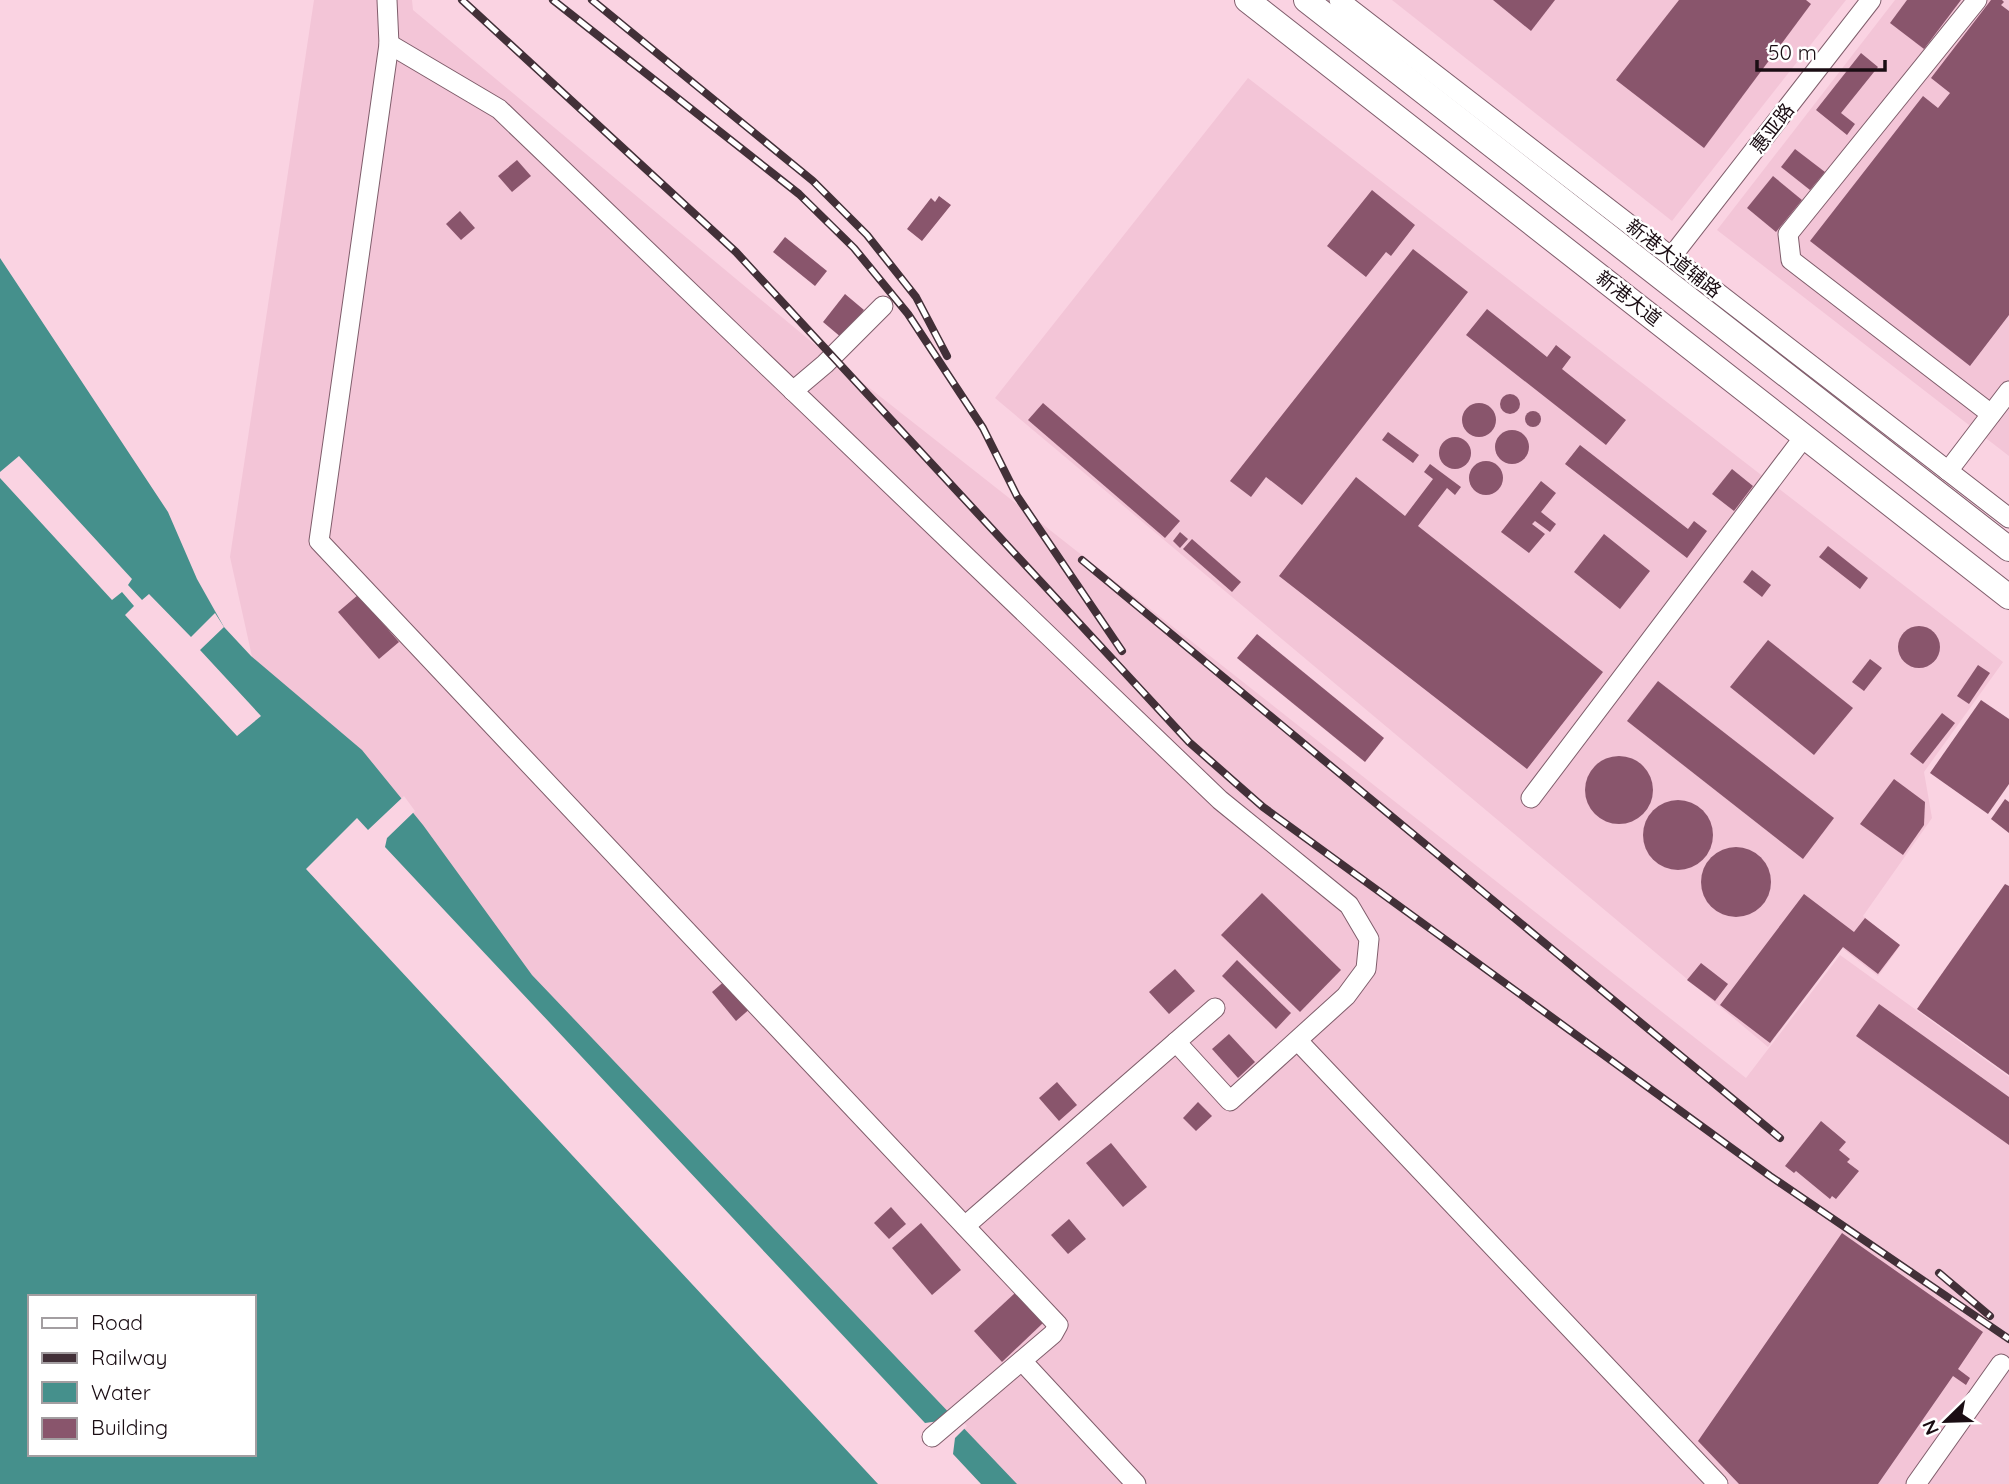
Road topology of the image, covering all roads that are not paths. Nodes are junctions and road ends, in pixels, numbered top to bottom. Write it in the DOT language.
graph roads {
  1 [pos="387,0"];
  2 [pos="1247,0"];
  3 [pos="1306,0"];
  4 [pos="1871,0"];
  5 [pos="1977,0"];
  6 [pos="1346,2"];
  7 [pos="390,44"];
  8 [pos="1672,256"];
  9 [pos="883,306"];
  10 [pos="793,391"];
  11 [pos="2009,391"];
  12 [pos="1991,414"];
  13 [pos="1804,437"];
  14 [pos="1948,471"];
  15 [pos="2009,518"];
  16 [pos="2009,549"];
  17 [pos="2009,597"];
  18 [pos="1531,798"];
  19 [pos="1215,1007"];
  20 [pos="1298,1041"];
  21 [pos="1176,1042"];
  22 [pos="965,1226"];
  23 [pos="1022,1361"];
  24 [pos="2001,1364"];
  25 [pos="932,1437"];
  26 [pos="1136,1484"];
  27 [pos="1718,1484"];
  28 [pos="1916,1484"];
  1 -- 7 [label="street"];
  2 -- 13 [label="main road, 新港大道"];
  3 -- 16 [label="main road, 新港大道"];
  4 -- 8 [label="street, 惠亚路"];
  5 -- 12 [label="street"];
  6 -- 8 [label="street, 新港大道辅路"];
  7 -- 10 [label="street"];
  7 -- 22 [label="street"];
  8 -- 14 [label="street, 新港大道辅路"];
  9 -- 10 [label="street"];
  10 -- 20 [label="street"];
  11 -- 12 [label="street"];
  12 -- 14 [label="street"];
  13 -- 17 [label="main road, 新港大道"];
  13 -- 18 [label="street"];
  14 -- 15 [label="street, 新港大道辅路"];
  19 -- 21 [label="street"];
  20 -- 21 [label="street"];
  20 -- 27 [label="street"];
  21 -- 22 [label="street"];
  22 -- 23 [label="street"];
  23 -- 25 [label="street"];
  23 -- 26 [label="street"];
  24 -- 28 [label="street"];
}
